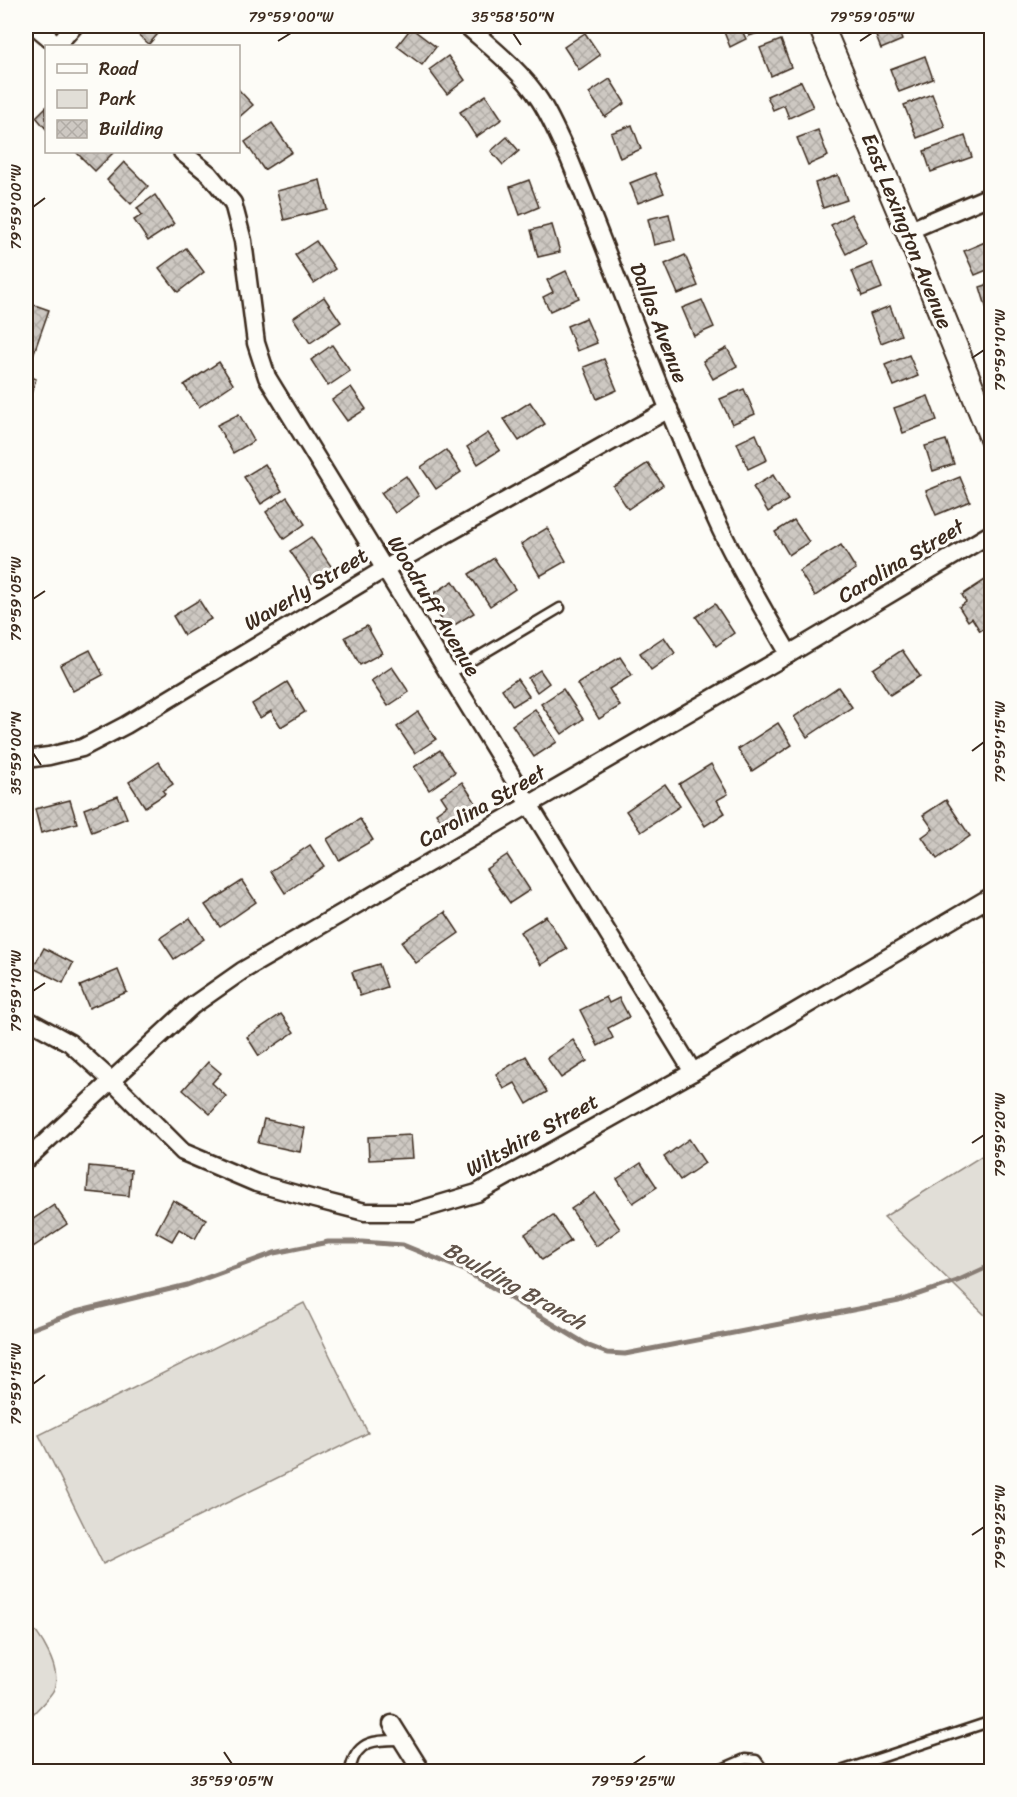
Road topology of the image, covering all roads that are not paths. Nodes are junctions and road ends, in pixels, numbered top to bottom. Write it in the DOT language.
graph roads {
  1 [pos="34,26"];
  2 [pos="74,26"];
  3 [pos="467,26"];
  4 [pos="821,26"];
  5 [pos="57,45"];
  6 [pos="59,45"];
  7 [pos="183,153"];
  8 [pos="992,195"];
  9 [pos="908,231"];
  10 [pos="669,409"];
  11 [pos="992,438"];
  12 [pos="992,533"];
  13 [pos="386,568"];
  14 [pos="560,609"];
  15 [pos="789,654"];
  16 [pos="449,674"];
  17 [pos="26,759"];
  18 [pos="528,806"];
  19 [pos="987,898"];
  20 [pos="992,918"];
  21 [pos="992,966"];
  22 [pos="992,982"];
  23 [pos="26,1019"];
  24 [pos="693,1072"];
  25 [pos="112,1081"];
  26 [pos="26,1160"];
  27 [pos="992,1721"];
  28 [pos="392,1724"];
  29 [pos="402,1740"];
  30 [pos="355,1772"];
  31 [pos="422,1772"];
  32 [pos="715,1772"];
  33 [pos="765,1772"];
  34 [pos="838,1772"];
  1 -- 5 [label="street"];
  2 -- 6 [label="street"];
  3 -- 10 [label="street, Dallas Avenue"];
  4 -- 9 [label="main road, East Lexington Avenue"];
  7 -- 13 [label="street, Woodruff Avenue"];
  8 -- 9 [label="street"];
  9 -- 11 [label="main road, East Lexington Avenue"];
  10 -- 13 [label="street, Waverly Street"];
  10 -- 15 [label="street, Dallas Avenue"];
  12 -- 15 [label="street, Carolina Street"];
  13 -- 16 [label="street, Woodruff Avenue"];
  13 -- 17 [label="street, Waverly Street"];
  14 -- 16 [label="lane"];
  15 -- 18 [label="street, Carolina Street"];
  16 -- 18 [label="street, Woodruff Avenue"];
  18 -- 24 [label="street, Woodruff Avenue"];
  18 -- 25 [label="street, Carolina Street"];
  19 -- 20 [label="lane"];
  19 -- 24 [label="street, Wiltshire Street"];
  21 -- 22 [label="lane"];
  23 -- 25 [label="street, Wiltshire Street"];
  24 -- 25 [label="street, Wiltshire Street"];
  25 -- 26 [label="street, Carolina Street"];
  27 -- 34 [label="lane"];
  28 -- 29 [label="street"];
  29 -- 30 [label="lane"];
  29 -- 31 [label="street"];
  32 -- 33 [label="lane"];
}
